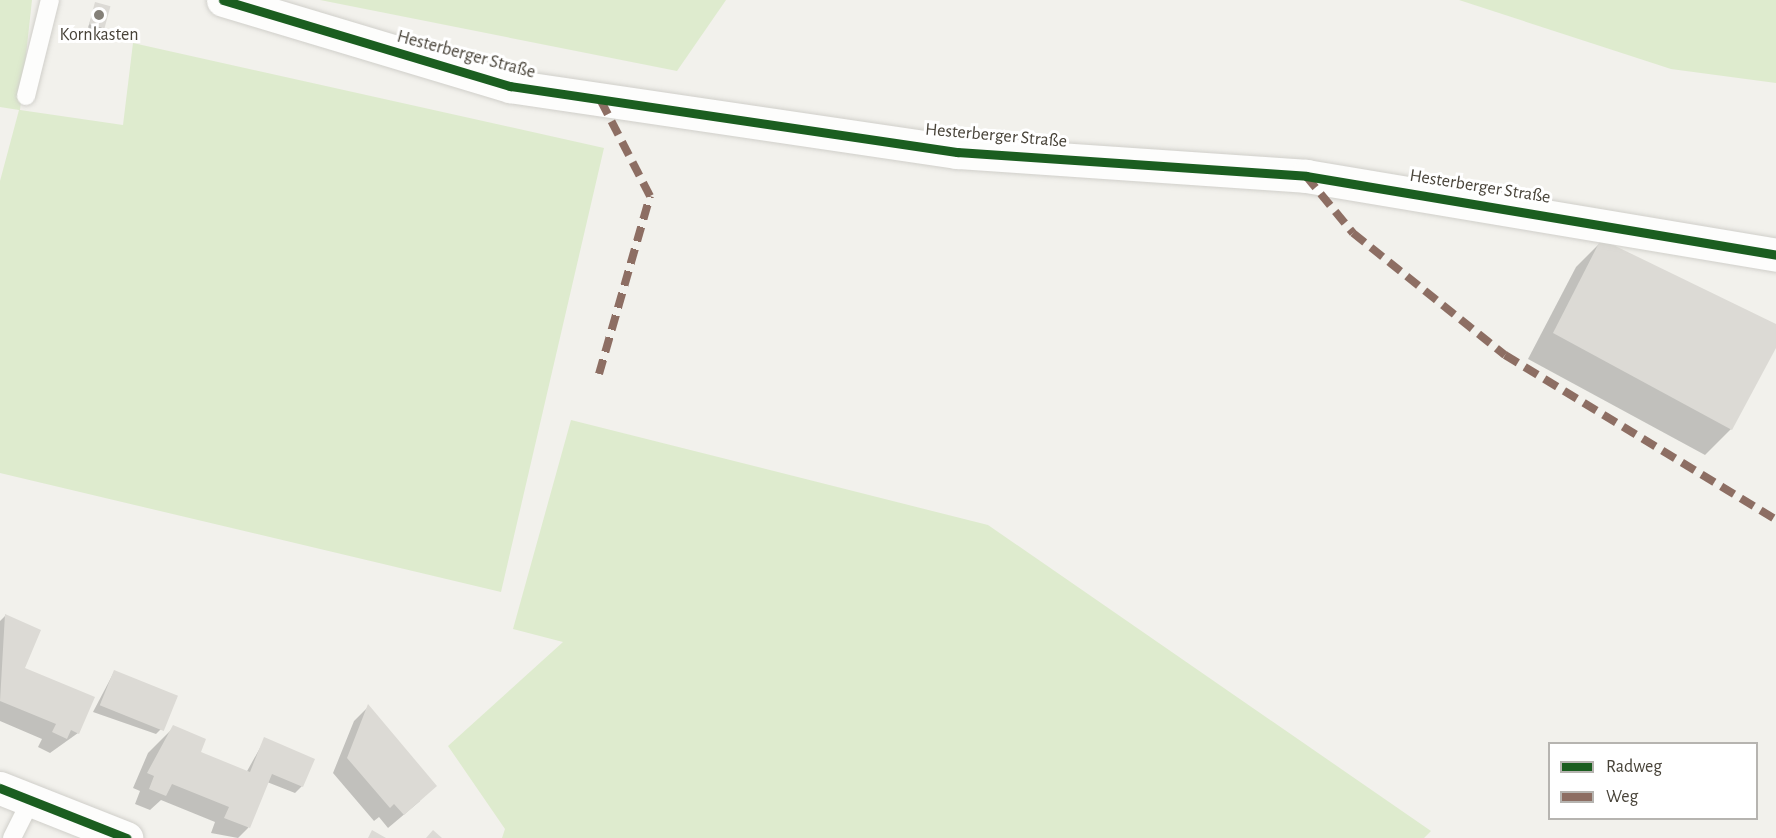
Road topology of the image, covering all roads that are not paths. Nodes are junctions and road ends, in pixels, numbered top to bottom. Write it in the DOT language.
graph roads {
  1 [pos="50,0"];
  2 [pos="223,0"];
  3 [pos="26,96"];
  4 [pos="1776,255"];
  5 [pos="0,788"];
  6 [pos="31,800"];
  7 [pos="12,838"];
  8 [pos="126,838"];
  1 -- 3 [label="lane"];
  2 -- 4 [label="street, Hesterberger Straße"];
  5 -- 6 [label="street"];
  6 -- 7 [label="lane"];
  6 -- 8 [label="street"];
}
